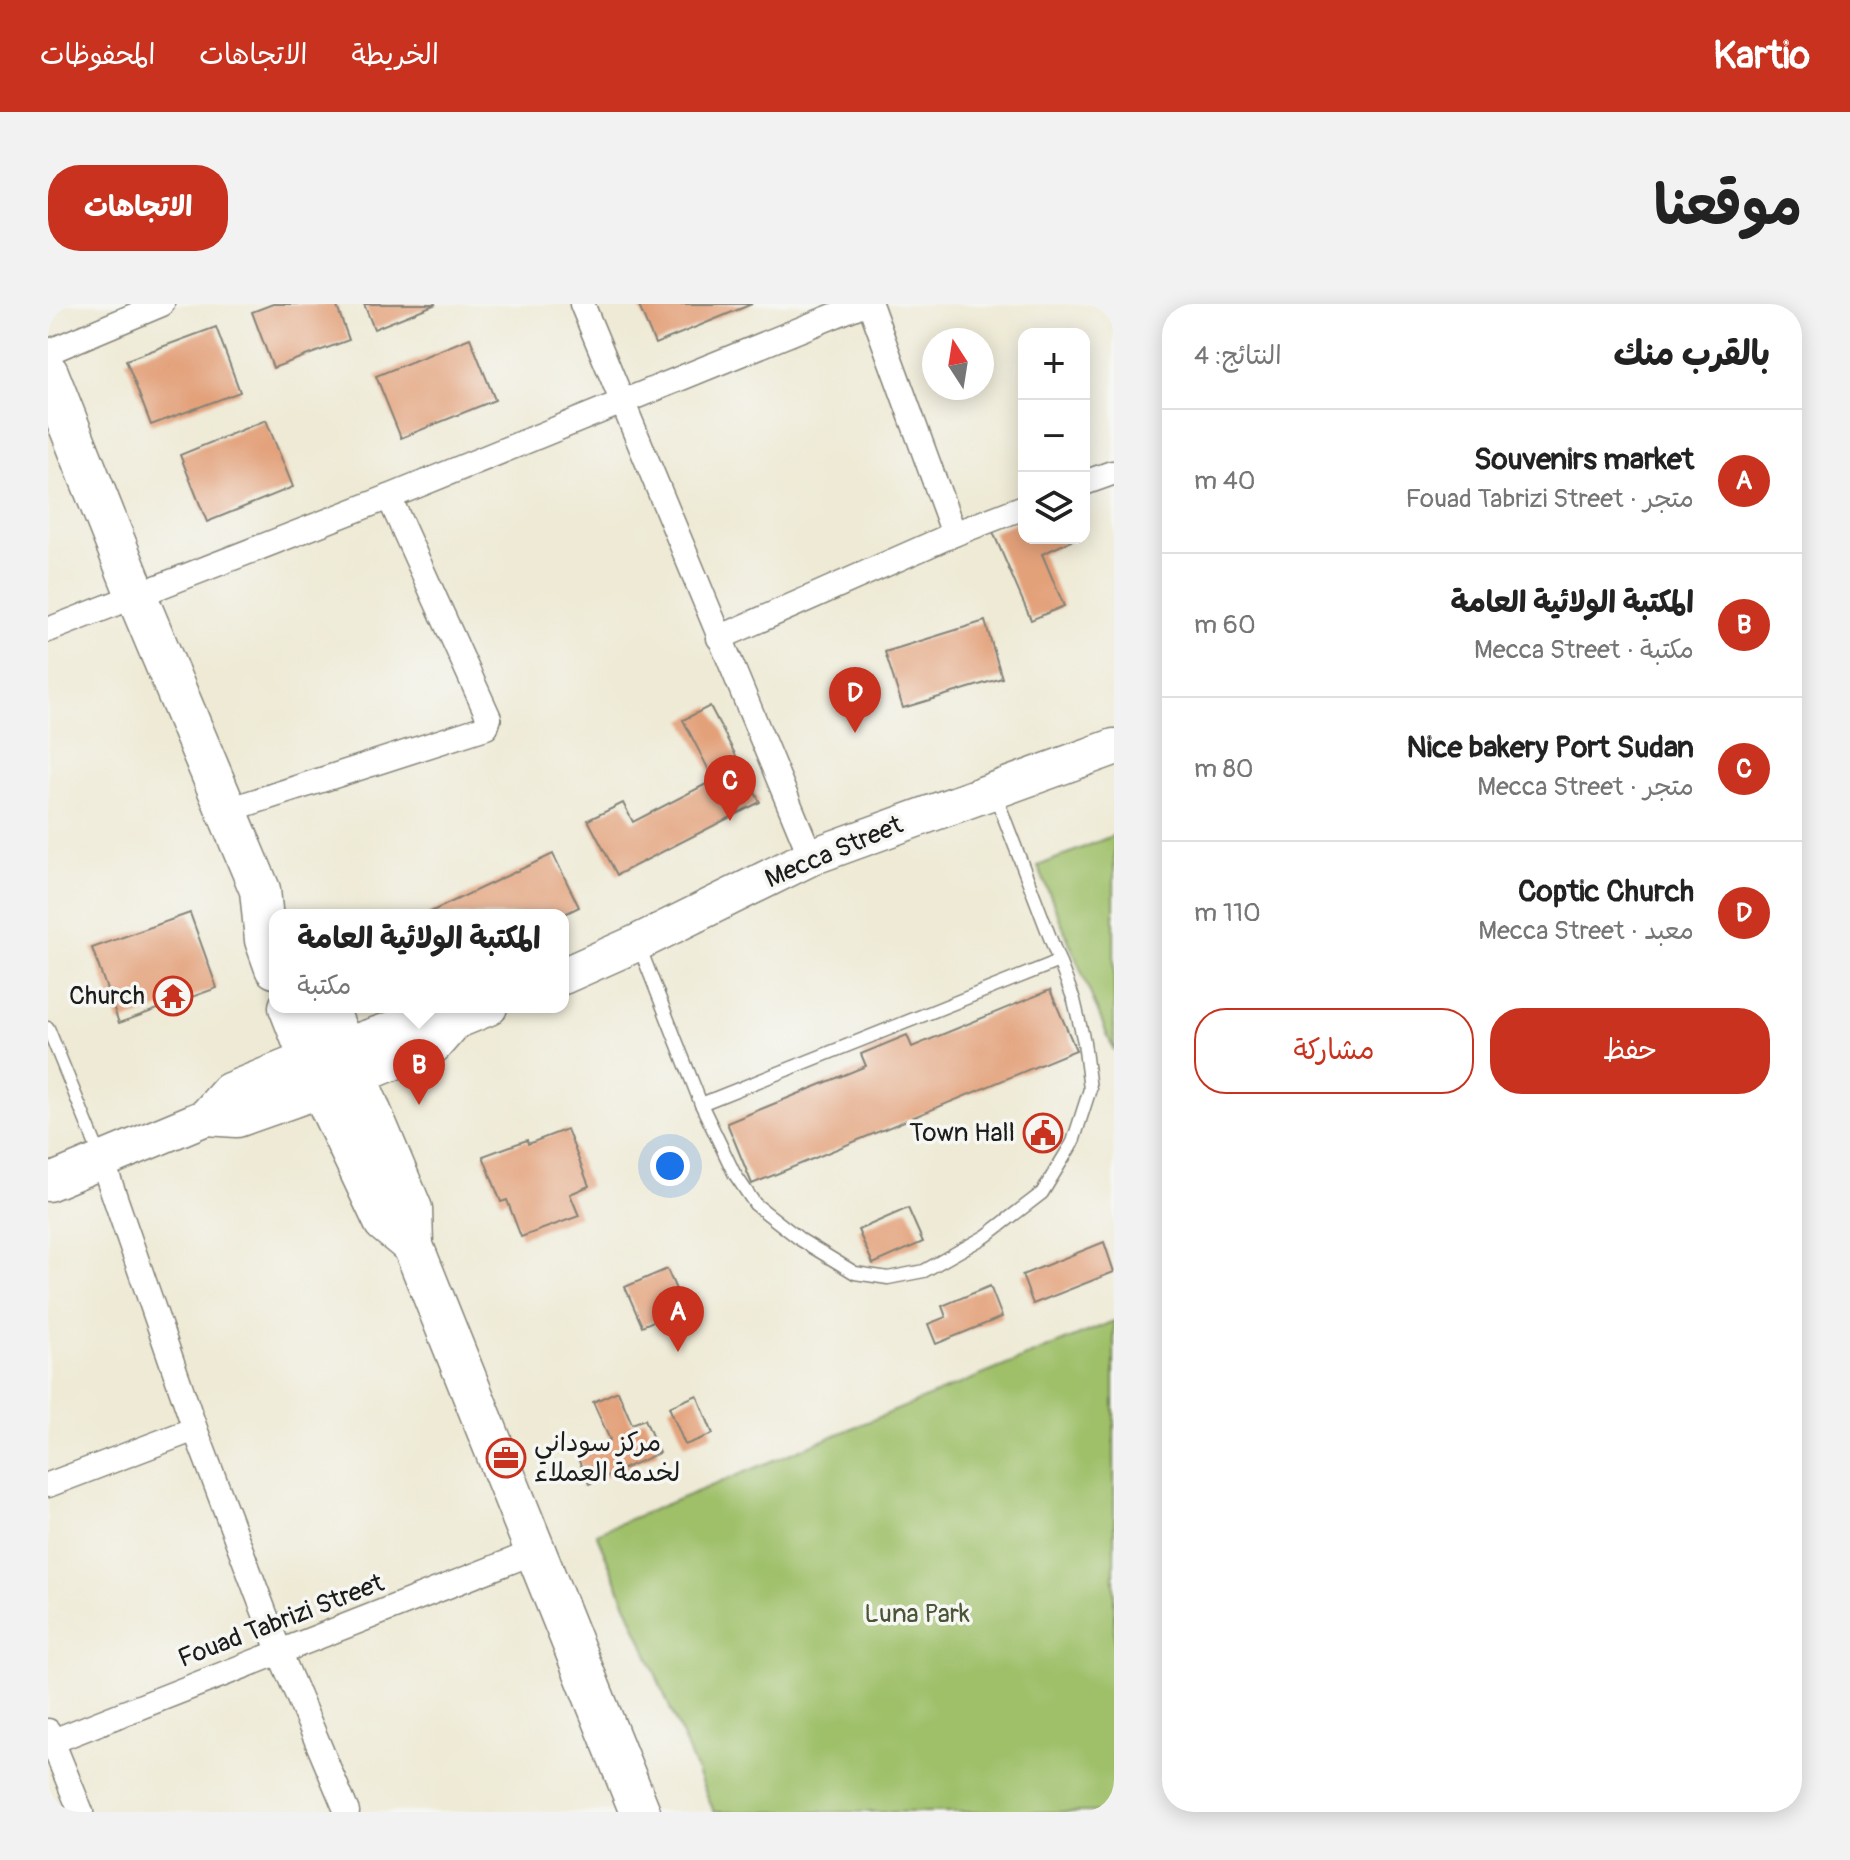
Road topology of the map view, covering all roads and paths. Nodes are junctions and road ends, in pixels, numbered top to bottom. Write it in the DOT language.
graph roads {
  1 [pos="162,304"];
  2 [pos="582,304"];
  3 [pos="863,304"];
  4 [pos="870,304"];
  5 [pos="48,352"];
  6 [pos="48,373"];
  7 [pos="621,402"];
  8 [pos="1112,473"];
  9 [pos="1090,481"];
  10 [pos="389,497"];
  11 [pos="1018,509"];
  12 [pos="954,534"];
  13 [pos="137,597"];
  14 [pos="48,630"];
  15 [pos="719,638"];
  16 [pos="1114,747"];
  17 [pos="994,789"];
  18 [pos="228,810"];
  19 [pos="811,857"];
  20 [pos="272,902"];
  21 [pos="269,918"];
  22 [pos="637,943"];
  23 [pos="269,951"];
  24 [pos="1059,961"];
  25 [pos="569,973"];
  26 [pos="293,1013"];
  27 [pos="327,1013"];
  28 [pos="474,1013"];
  29 [pos="48,1028"];
  30 [pos="332,1068"];
  31 [pos="701,1104"];
  32 [pos="102,1160"];
  33 [pos="48,1183"];
  34 [pos="195,1429"];
  35 [pos="48,1485"];
  36 [pos="534,1552"];
  37 [pos="279,1651"];
  38 [pos="49,1739"];
  39 [pos="81,1812"];
  40 [pos="347,1812"];
  41 [pos="640,1812"];
  1 -- 5 [label="street"];
  2 -- 7 [label="street"];
  3 -- 7 [label="street"];
  4 -- 12 [label="street"];
  6 -- 13 [label="main road"];
  7 -- 10 [label="street"];
  7 -- 15 [label="street"];
  8 -- 9 [label="street"];
  10 -- 13 [label="street"];
  10 -- 18 [label="street"];
  11 -- 12 [label="street"];
  12 -- 15 [label="street"];
  13 -- 14 [label="street"];
  13 -- 18 [label="main road"];
  15 -- 19 [label="street"];
  16 -- 17 [label="main road, Mecca Street"];
  17 -- 19 [label="main road, Mecca Street"];
  17 -- 24 [label="lane"];
  18 -- 20 [label="main road"];
  19 -- 22 [label="main road, Mecca Street"];
  21 -- 23 [label="main road"];
  22 -- 25 [label="main road, Mecca Street"];
  22 -- 31 [label="lane"];
  24 -- 31 [label="lane"];
  24 -- 31 [label="lane"];
  26 -- 30 [label="main road"];
  27 -- 30 [label="main road"];
  28 -- 30 [label="main road"];
  29 -- 32 [label="lane"];
  30 -- 32 [label="main road"];
  30 -- 36 [label="main road"];
  32 -- 33 [label="main road"];
  32 -- 34 [label="street"];
  34 -- 35 [label="street"];
  34 -- 37 [label="street"];
  36 -- 37 [label="street, Fouad Tabrizi Street"];
  36 -- 41 [label="main road"];
  37 -- 38 [label="street, Fouad Tabrizi Street"];
  37 -- 40 [label="street"];
  38 -- 39 [label="street"];
}
